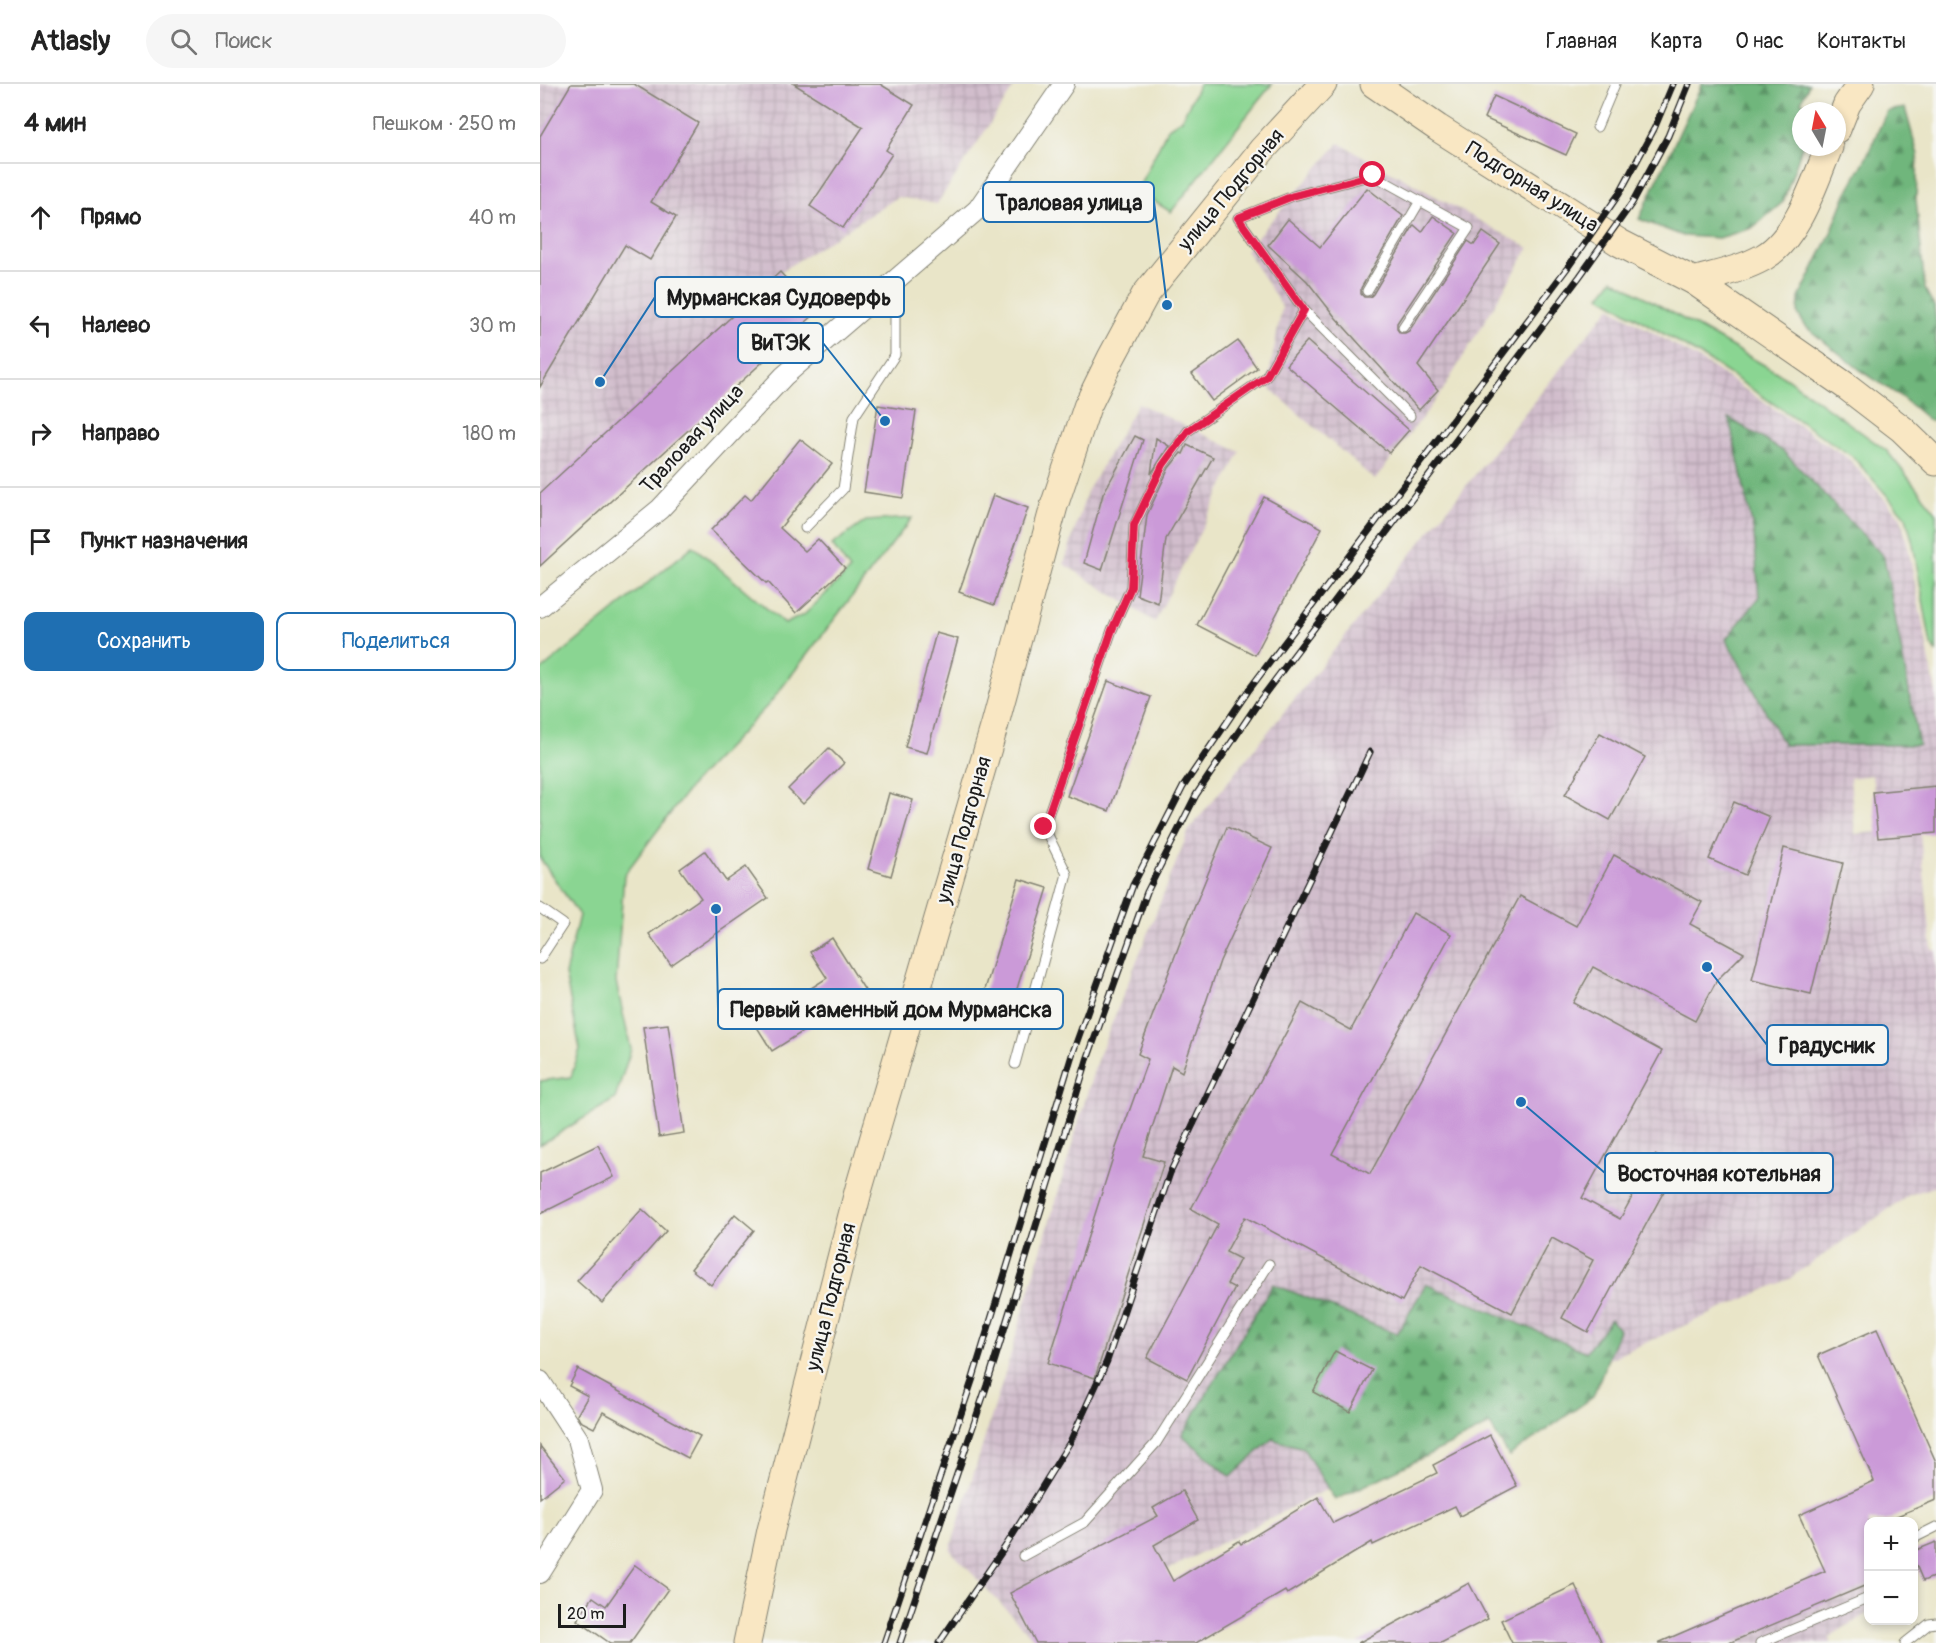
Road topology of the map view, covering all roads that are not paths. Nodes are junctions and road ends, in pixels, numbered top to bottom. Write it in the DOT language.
graph roads {
  1 [pos="1064,84"];
  2 [pos="1323,84"];
  3 [pos="1374,84"];
  4 [pos="1615,84"];
  5 [pos="1861,84"];
  6 [pos="1846,106"];
  7 [pos="1597,127"];
  8 [pos="1825,156"];
  9 [pos="1420,201"];
  10 [pos="1229,210"];
  11 [pos="895,279"];
  12 [pos="1694,281"];
  13 [pos="1367,291"];
  14 [pos="1304,310"];
  15 [pos="1403,327"];
  16 [pos="1410,416"];
  17 [pos="1936,462"];
  18 [pos="805,528"];
  19 [pos="540,607"];
  20 [pos="540,908"];
  21 [pos="540,959"];
  22 [pos="1015,1064"];
  23 [pos="1269,1264"];
  24 [pos="540,1381"];
  25 [pos="1936,1527"];
  26 [pos="1918,1536"];
  27 [pos="1023,1556"];
  28 [pos="540,1574"];
  29 [pos="1864,1600"];
  30 [pos="1936,1623"];
  31 [pos="747,1643"];
  32 [pos="1760,1643"];
  33 [pos="1905,1643"];
  1 -- 11 [label="street, Траловая улица"];
  2 -- 10 [label="main road, улица Подгорная"];
  3 -- 12 [label="main road, Подгорная улица"];
  4 -- 7 [label="lane"];
  5 -- 6 [label="main road"];
  8 -- 12 [label="main road"];
  9 -- 10 [label="lane"];
  9 -- 13 [label="lane"];
  9 -- 15 [label="lane"];
  10 -- 14 [label="lane"];
  10 -- 31 [label="main road, улица Подгорная"];
  11 -- 18 [label="lane"];
  11 -- 19 [label="street, Траловая улица"];
  12 -- 17 [label="main road, Подгорная улица"];
  14 -- 16 [label="lane"];
  14 -- 22 [label="lane"];
  20 -- 21 [label="lane"];
  23 -- 27 [label="lane"];
  24 -- 28 [label="street"];
  25 -- 26 [label="lane"];
  29 -- 32 [label="lane"];
  30 -- 33 [label="lane"];
}
